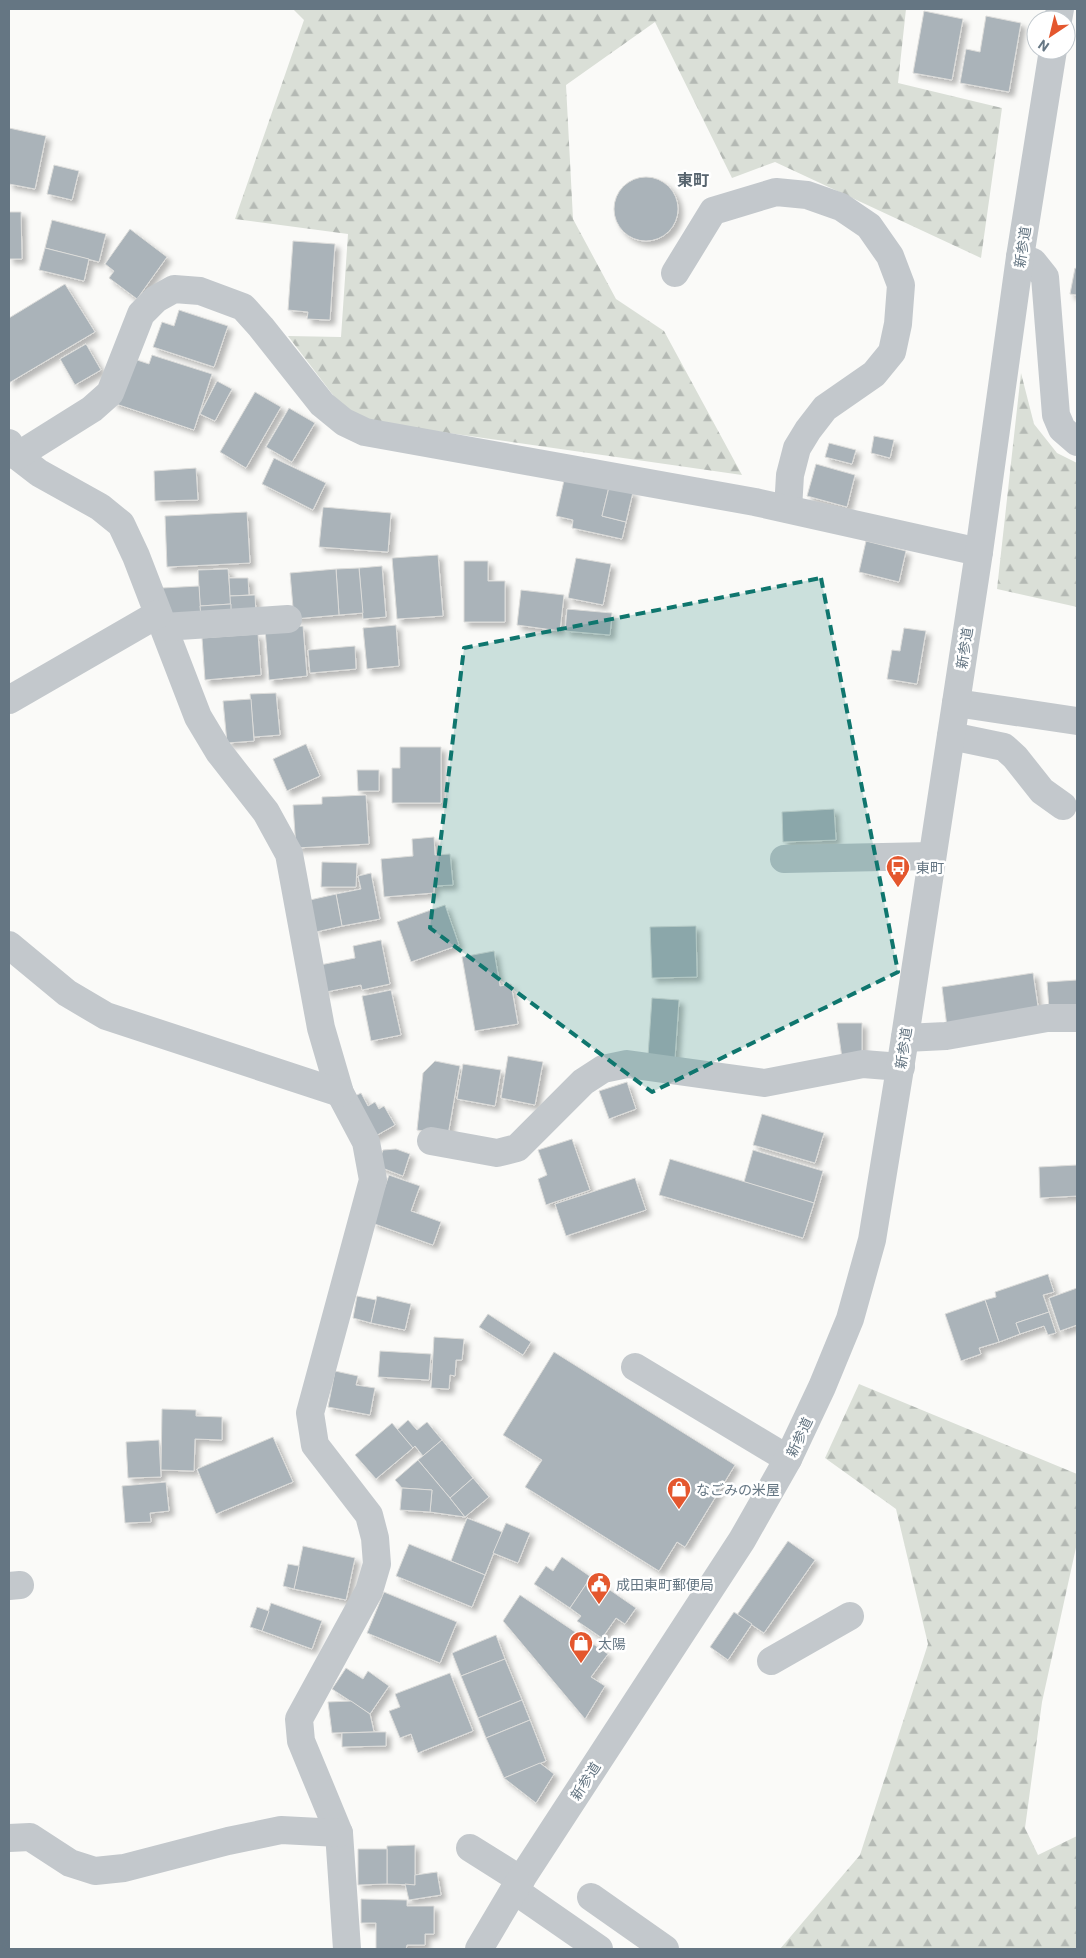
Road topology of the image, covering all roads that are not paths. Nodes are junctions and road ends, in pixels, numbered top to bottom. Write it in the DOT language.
graph roads {
  1 [pos="1051,60"];
  2 [pos="1020,257"];
  3 [pos="675,273"];
  4 [pos="1077,442"];
  5 [pos="13,449"];
  6 [pos="788,509"];
  7 [pos="979,552"];
  8 [pos="288,619"];
  9 [pos="161,621"];
  10 [pos="9,700"];
  11 [pos="956,703"];
  12 [pos="1077,721"];
  13 [pos="951,736"];
  14 [pos="1063,806"];
  15 [pos="932,856"];
  16 [pos="784,859"];
  17 [pos="9,945"];
  18 [pos="1077,1018"];
  19 [pos="905,1038"];
  20 [pos="900,1066"];
  21 [pos="340,1094"];
  22 [pos="431,1141"];
  23 [pos="635,1367"];
  24 [pos="788,1459"];
  25 [pos="850,1616"];
  26 [pos="771,1661"];
  27 [pos="339,1834"];
  28 [pos="9,1838"];
  29 [pos="470,1848"];
  30 [pos="517,1885"];
  31 [pos="591,1897"];
  32 [pos="653,1946"];
  33 [pos="347,1949"];
  34 [pos="478,1949"];
  35 [pos="599,1949"];
  1 -- 2 [label="street, 新参道"];
  2 -- 4 [label="street"];
  2 -- 7 [label="street, 新参道"];
  3 -- 6 [label="street"];
  5 -- 6 [label="street"];
  5 -- 9 [label="street"];
  6 -- 7 [label="street"];
  7 -- 11 [label="street, 新参道"];
  8 -- 9 [label="street"];
  9 -- 10 [label="street"];
  9 -- 21 [label="street"];
  11 -- 12 [label="street"];
  11 -- 13 [label="street, 新参道"];
  13 -- 14 [label="street"];
  13 -- 15 [label="street, 新参道"];
  15 -- 16 [label="street"];
  15 -- 19 [label="street, 新参道"];
  17 -- 21 [label="street"];
  18 -- 19 [label="street"];
  19 -- 20 [label="street, 新参道"];
  20 -- 22 [label="street"];
  20 -- 24 [label="street, 新参道"];
  21 -- 27 [label="street"];
  23 -- 24 [label="street"];
  24 -- 30 [label="street, 新参道"];
  25 -- 26 [label="street"];
  27 -- 28 [label="street"];
  27 -- 33 [label="street"];
  29 -- 30 [label="street"];
  30 -- 34 [label="street, 新参道"];
  30 -- 35 [label="street"];
  31 -- 32 [label="street"];
}
